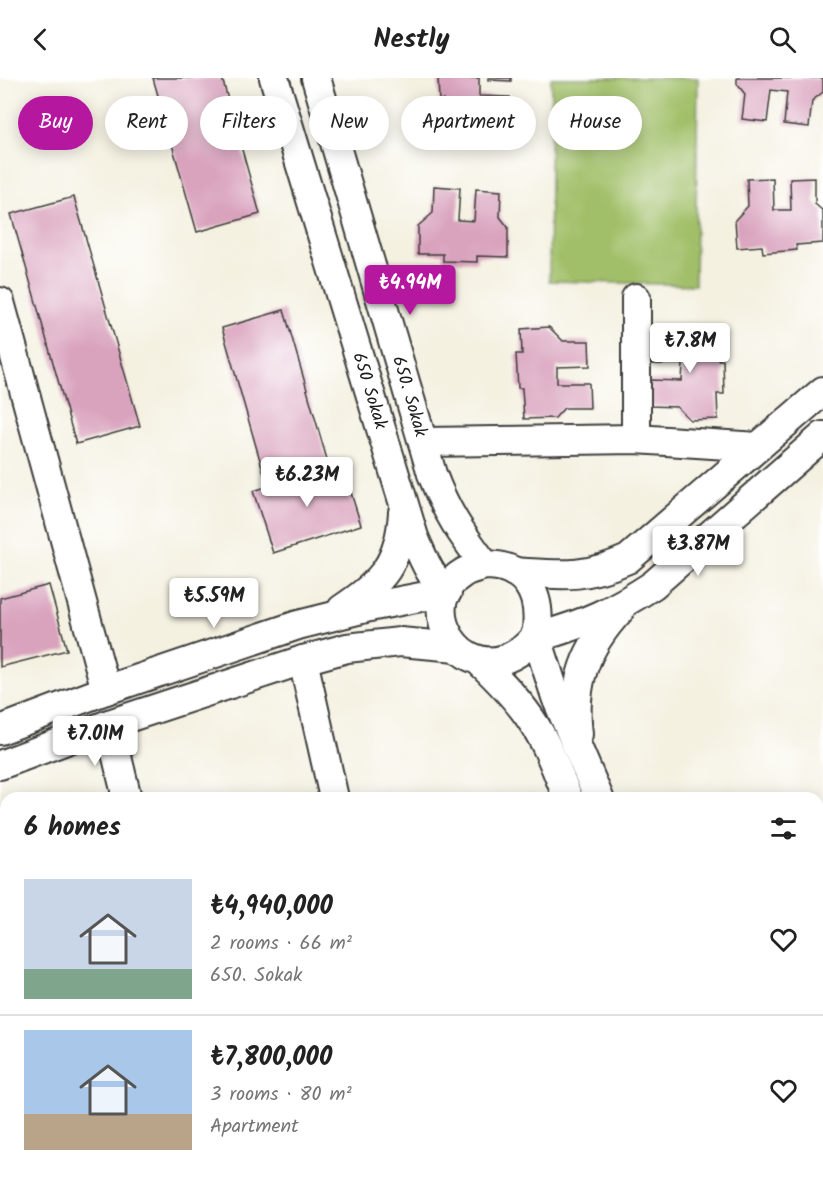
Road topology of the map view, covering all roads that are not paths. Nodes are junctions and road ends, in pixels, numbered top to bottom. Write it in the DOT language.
graph roads {
  1 [pos="274,78"];
  2 [pos="316,78"];
  3 [pos="636,298"];
  4 [pos="0,302"];
  5 [pos="8,366"];
  6 [pos="823,391"];
  7 [pos="823,436"];
  8 [pos="636,439"];
  9 [pos="423,442"];
  10 [pos="758,447"];
  11 [pos="404,504"];
  12 [pos="485,565"];
  13 [pos="514,572"];
  14 [pos="447,592"];
  15 [pos="632,598"];
  16 [pos="330,617"];
  17 [pos="536,635"];
  18 [pos="468,654"];
  19 [pos="303,660"];
  20 [pos="106,690"];
  21 [pos="109,724"];
  22 [pos="0,730"];
  23 [pos="581,757"];
  24 [pos="0,765"];
  25 [pos="126,792"];
  26 [pos="333,792"];
  27 [pos="565,792"];
  28 [pos="596,792"];
  1 -- 11 [label="street, 650 Sokak"];
  2 -- 9 [label="street, 650. Sokak"];
  3 -- 8 [label="street"];
  4 -- 5 [label="street"];
  5 -- 20 [label="street"];
  6 -- 10 [label="street"];
  7 -- 15 [label="street"];
  8 -- 9 [label="street"];
  8 -- 10 [label="street"];
  9 -- 12 [label="street, 650. Sokak"];
  10 -- 13 [label="street"];
  11 -- 14 [label="street, 650 Sokak"];
  11 -- 16 [label="street"];
  12 -- 13 [label="street"];
  12 -- 14 [label="street"];
  13 -- 17 [label="street"];
  14 -- 16 [label="street"];
  14 -- 18 [label="street"];
  15 -- 17 [label="street"];
  15 -- 23 [label="street"];
  16 -- 20 [label="street"];
  17 -- 18 [label="street"];
  17 -- 23 [label="street"];
  18 -- 19 [label="street"];
  18 -- 27 [label="street"];
  19 -- 21 [label="street"];
  19 -- 26 [label="street"];
  20 -- 22 [label="street"];
  21 -- 24 [label="street"];
  21 -- 25 [label="street"];
  23 -- 28 [label="street"];
}
